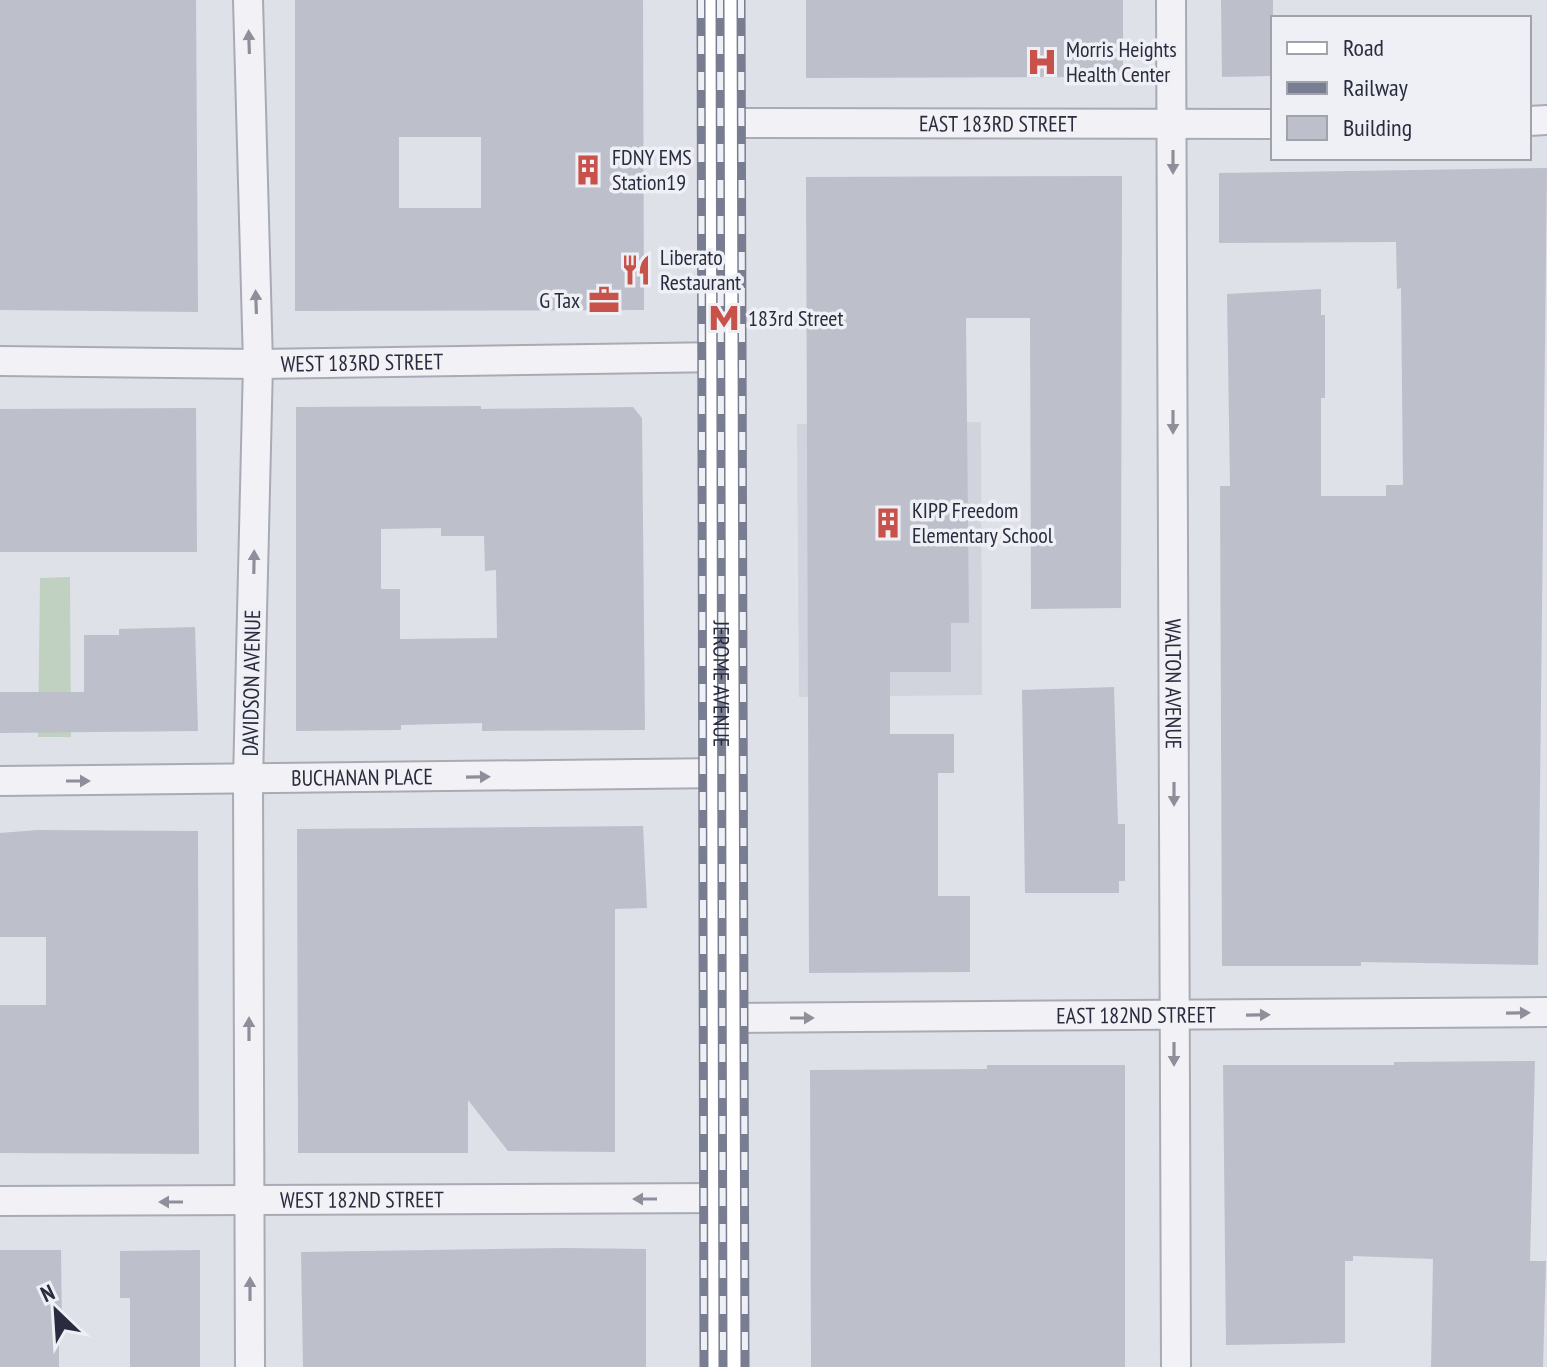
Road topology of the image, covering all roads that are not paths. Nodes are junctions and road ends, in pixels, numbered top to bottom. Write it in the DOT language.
graph roads {
  1 [pos="248,0"];
  2 [pos="720,0"];
  3 [pos="1171,0"];
  4 [pos="722,123"];
  5 [pos="1271,124"];
  6 [pos="1173,125"];
  7 [pos="723,357"];
  8 [pos="0,361"];
  9 [pos="258,364"];
  10 [pos="724,773"];
  11 [pos="248,780"];
  12 [pos="0,781"];
  13 [pos="1547,1012"];
  14 [pos="1174,1017"];
  15 [pos="724,1018"];
  16 [pos="723,1198"];
  17 [pos="0,1201"];
  18 [pos="249,1202"];
  19 [pos="250,1367"];
  20 [pos="723,1367"];
  21 [pos="1176,1367"];
  9 -- 1 [label="street, DAVIDSON AVENUE, one-way"];
  2 -- 4 [label="main road, JEROME AVENUE"];
  3 -- 6 [label="street, WALTON AVENUE"];
  4 -- 6 [label="street, EAST 183RD STREET"];
  4 -- 7 [label="main road, JEROME AVENUE"];
  5 -- 6 [label="street, EAST 183RD STREET"];
  6 -- 14 [label="street, WALTON AVENUE, one-way"];
  7 -- 9 [label="street, WEST 183RD STREET"];
  7 -- 10 [label="main road, JEROME AVENUE"];
  8 -- 9 [label="street, WEST 183RD STREET"];
  11 -- 9 [label="street, DAVIDSON AVENUE, one-way"];
  11 -- 10 [label="street, BUCHANAN PLACE, one-way"];
  10 -- 15 [label="main road, JEROME AVENUE"];
  12 -- 11 [label="street, BUCHANAN PLACE, one-way"];
  18 -- 11 [label="street, DAVIDSON AVENUE, one-way"];
  14 -- 13 [label="street, EAST 182ND STREET, one-way"];
  15 -- 14 [label="street, EAST 182ND STREET, one-way"];
  14 -- 21 [label="street, WALTON AVENUE, one-way"];
  15 -- 16 [label="main road, JEROME AVENUE"];
  16 -- 18 [label="street, WEST 182ND STREET, one-way"];
  16 -- 20 [label="main road, JEROME AVENUE"];
  18 -- 17 [label="street, WEST 182ND STREET, one-way"];
  19 -- 18 [label="street, DAVIDSON AVENUE, one-way"];
}
